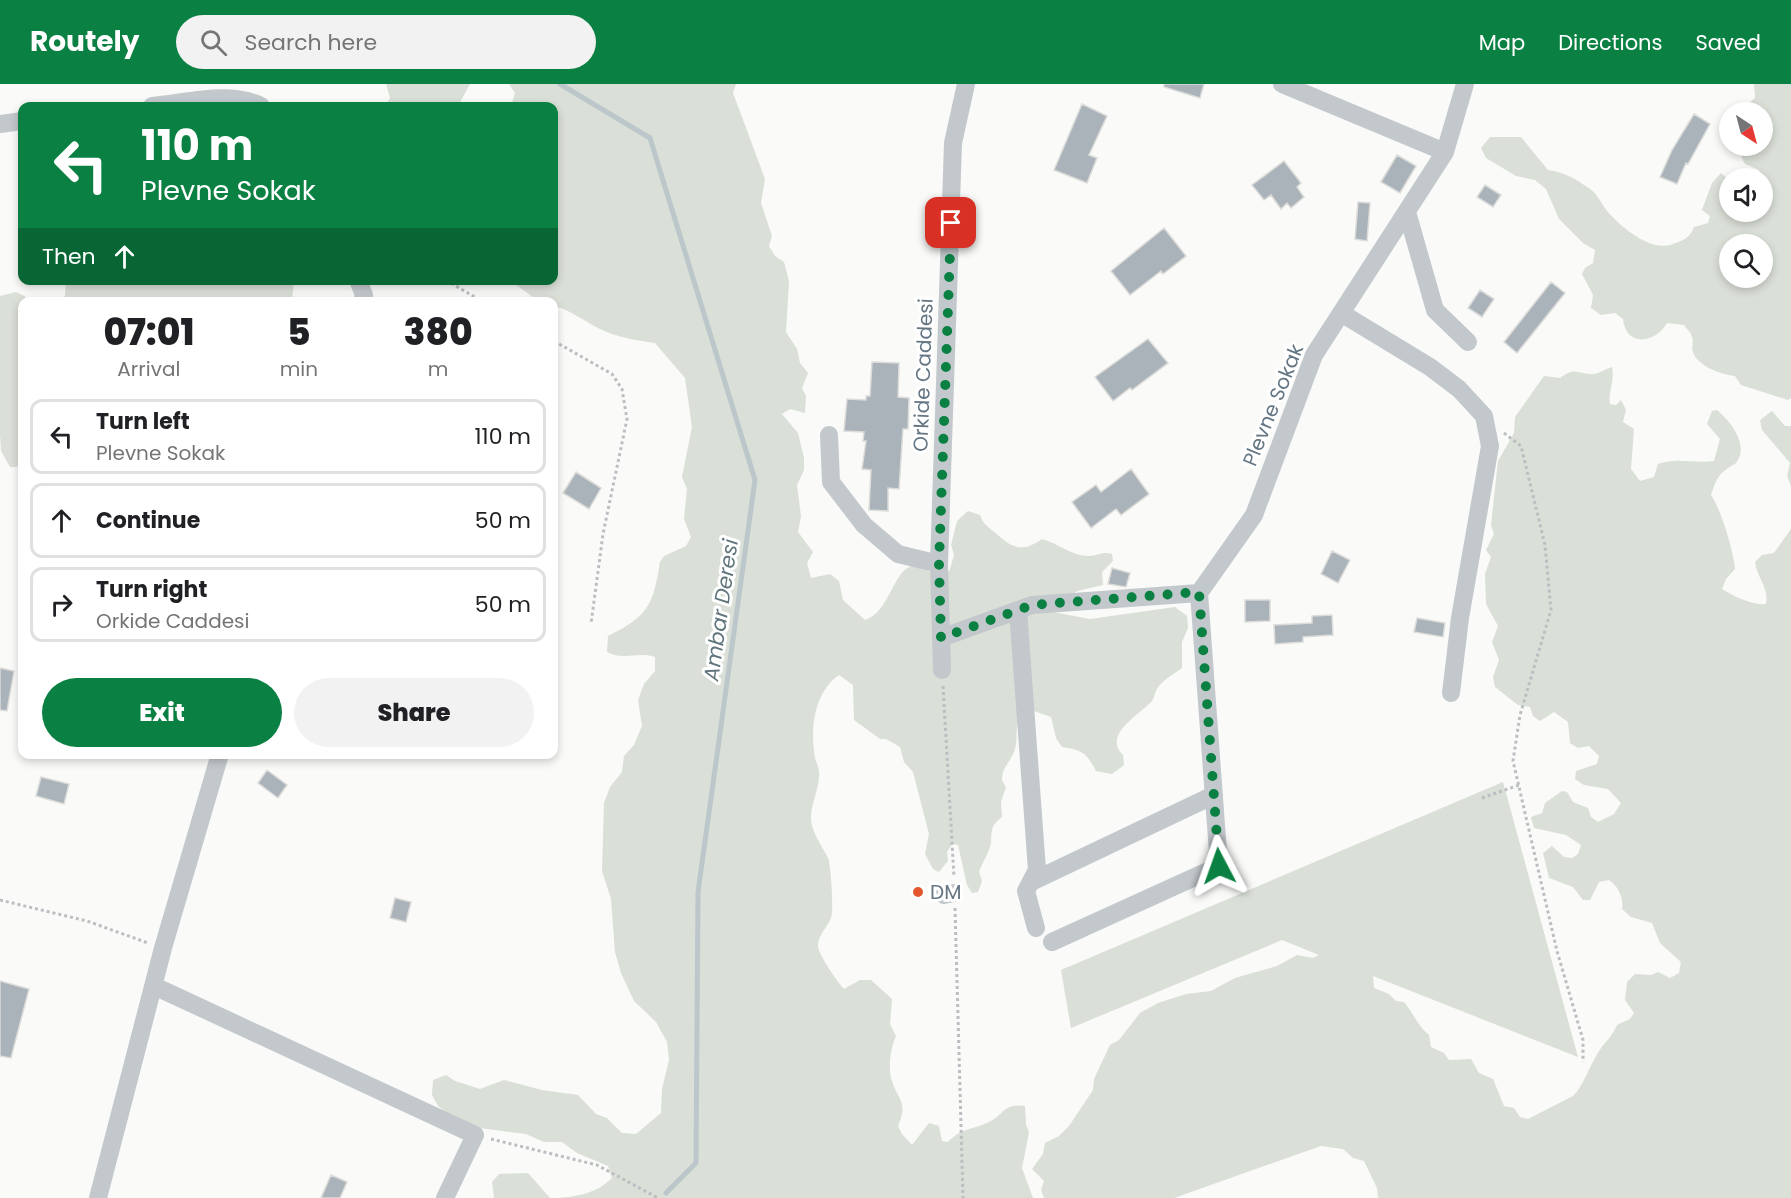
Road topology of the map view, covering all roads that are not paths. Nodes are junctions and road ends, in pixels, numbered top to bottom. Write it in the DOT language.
graph roads {
  1 [pos="966,84"];
  2 [pos="1282,84"];
  3 [pos="1465,84"];
  4 [pos="188,102"];
  5 [pos="253,102"];
  6 [pos="18,122"];
  7 [pos="0,124"];
  8 [pos="1445,152"];
  9 [pos="1407,212"];
  10 [pos="1341,314"];
  11 [pos="1468,342"];
  12 [pos="829,435"];
  13 [pos="939,564"];
  14 [pos="1199,592"];
  15 [pos="1018,610"];
  16 [pos="941,638"];
  17 [pos="942,670"];
  18 [pos="1451,693"];
  19 [pos="219,759"];
  20 [pos="1214,795"];
  21 [pos="1031,882"];
  22 [pos="1036,928"];
  23 [pos="1052,942"];
  24 [pos="154,986"];
  25 [pos="98,1198"];
  26 [pos="445,1198"];
  1 -- 13 [label="street, Orkide Caddesi"];
  2 -- 8 [label="street"];
  3 -- 8 [label="street, Plevne Sokak"];
  4 -- 5 [label="street"];
  6 -- 7 [label="street"];
  8 -- 9 [label="street, Plevne Sokak"];
  9 -- 10 [label="street, Plevne Sokak"];
  9 -- 11 [label="street"];
  10 -- 14 [label="street, Plevne Sokak"];
  10 -- 18 [label="street"];
  12 -- 13 [label="street"];
  13 -- 16 [label="street, Orkide Caddesi"];
  14 -- 15 [label="street"];
  14 -- 20 [label="street"];
  15 -- 16 [label="street"];
  15 -- 21 [label="street"];
  16 -- 17 [label="street, Orkide Caddesi"];
  19 -- 24 [label="street"];
  20 -- 21 [label="street"];
  20 -- 23 [label="street"];
  21 -- 22 [label="street"];
  24 -- 25 [label="street"];
  24 -- 26 [label="street"];
}
